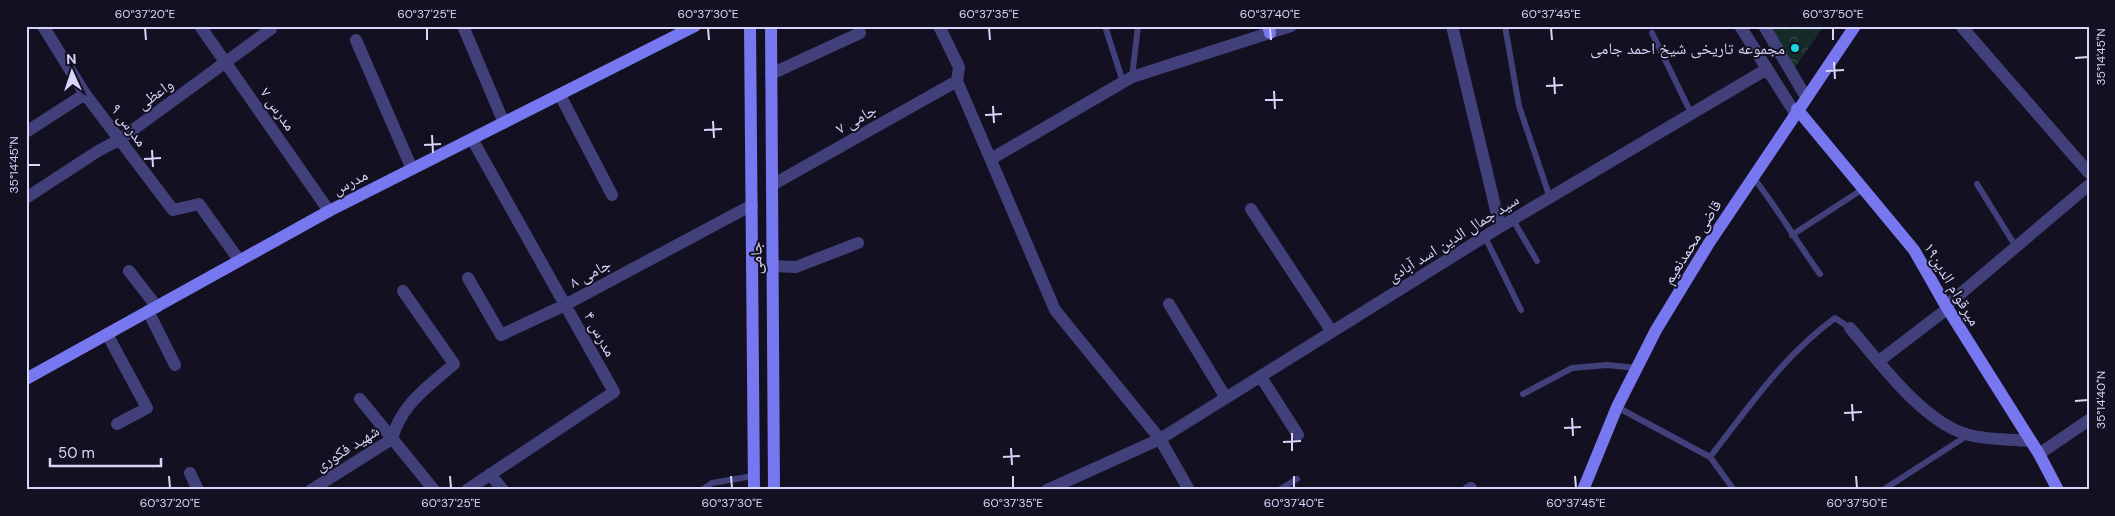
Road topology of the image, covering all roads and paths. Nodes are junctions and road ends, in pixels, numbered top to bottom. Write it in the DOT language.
graph roads {
  1 [pos="43,26"];
  2 [pos="200,26"];
  3 [pos="271,26"];
  4 [pos="463,26"];
  5 [pos="695,26"];
  6 [pos="750,26"];
  7 [pos="771,26"];
  8 [pos="939,26"];
  9 [pos="1105,26"];
  10 [pos="1138,26"];
  11 [pos="1291,26"];
  12 [pos="1452,26"];
  13 [pos="1505,26"];
  14 [pos="1740,26"];
  15 [pos="1764,26"];
  16 [pos="1855,26"];
  17 [pos="1961,26"];
  18 [pos="1269,29"];
  19 [pos="860,33"];
  20 [pos="1652,33"];
  21 [pos="356,40"];
  22 [pos="225,62"];
  23 [pos="1767,68"];
  24 [pos="771,74"];
  25 [pos="1127,79"];
  26 [pos="957,81"];
  27 [pos="85,94"];
  28 [pos="560,95"];
  29 [pos="1806,97"];
  30 [pos="1796,111"];
  31 [pos="1692,114"];
  32 [pos="504,123"];
  33 [pos="26,132"];
  34 [pos="472,139"];
  35 [pos="119,140"];
  36 [pos="990,159"];
  37 [pos="412,169"];
  38 [pos="2089,173"];
  39 [pos="1753,177"];
  40 [pos="1977,184"];
  41 [pos="772,185"];
  42 [pos="2089,185"];
  43 [pos="1863,189"];
  44 [pos="612,196"];
  45 [pos="26,198"];
  46 [pos="1550,198"];
  47 [pos="752,205"];
  48 [pos="1251,209"];
  49 [pos="329,211"];
  50 [pos="1513,220"];
  51 [pos="1500,227"];
  52 [pos="1792,235"];
  53 [pos="1485,237"];
  54 [pos="858,243"];
  55 [pos="2016,246"];
  56 [pos="239,260"];
  57 [pos="1537,261"];
  58 [pos="773,266"];
  59 [pos="129,271"];
  60 [pos="1820,274"];
  61 [pos="468,278"];
  62 [pos="403,291"];
  63 [pos="1169,304"];
  64 [pos="565,305"];
  65 [pos="1947,307"];
  66 [pos="152,309"];
  67 [pos="1521,310"];
  68 [pos="1850,328"];
  69 [pos="1332,332"];
  70 [pos="107,334"];
  71 [pos="1879,361"];
  72 [pos="176,365"];
  73 [pos="1637,368"];
  74 [pos="1261,377"];
  75 [pos="26,379"];
  76 [pos="1522,394"];
  77 [pos="1226,398"];
  78 [pos="360,399"];
  79 [pos="1617,407"];
  80 [pos="2089,420"];
  81 [pos="117,424"];
  82 [pos="1298,435"];
  83 [pos="1968,435"];
  84 [pos="392,439"];
  85 [pos="1160,439"];
  86 [pos="2030,441"];
  87 [pos="2038,454"];
  88 [pos="1710,456"];
  89 [pos="190,473"];
  90 [pos="490,474"];
  91 [pos="754,476"];
  92 [pos="1297,479"];
  93 [pos="1075,484"];
  94 [pos="1188,489"];
  95 [pos="198,490"];
  96 [pos="311,490"];
  97 [pos="434,490"];
  98 [pos="467,490"];
  99 [pos="503,490"];
  100 [pos="702,490"];
  101 [pos="754,490"];
  102 [pos="774,490"];
  103 [pos="1047,490"];
  104 [pos="1279,490"];
  105 [pos="1583,490"];
  106 [pos="1734,490"];
  107 [pos="1883,490"];
  108 [pos="2058,490"];
  1 -- 27 [label="street, مدرس ۹"];
  2 -- 22 [label="street, مدرس ۷"];
  3 -- 22 [label="street, واعظی"];
  4 -- 32 [label="street"];
  5 -- 28 [label="main road, مدرس"];
  6 -- 47 [label="main road, جامی"];
  7 -- 24 [label="main road, جامی"];
  8 -- 26 [label="street"];
  9 -- 25 [label="lane"];
  10 -- 25 [label="lane"];
  11 -- 18 [label="street"];
  12 -- 51 [label="street"];
  13 -- 46 [label="lane"];
  14 -- 23 [label="street"];
  15 -- 29 [label="street"];
  16 -- 29 [label="main road, قاضی محمدنعیم"];
  17 -- 38 [label="street"];
  18 -- 25 [label="street"];
  19 -- 24 [label="street"];
  20 -- 31 [label="lane"];
  21 -- 37 [label="street"];
  22 -- 35 [label="street, واعظی"];
  22 -- 49 [label="street, مدرس ۷"];
  23 -- 30 [label="street"];
  23 -- 31 [label="street, سید جمال الدین اسد آبادی"];
  24 -- 41 [label="main road, جامی"];
  25 -- 36 [label="street"];
  26 -- 36 [label="street"];
  26 -- 41 [label="street, جامی ۷"];
  27 -- 33 [label="street"];
  27 -- 35 [label="street, مدرس ۹"];
  28 -- 32 [label="main road, مدرس"];
  28 -- 44 [label="street"];
  29 -- 30 [label="main road, قاضی محمدنعیم"];
  30 -- 39 [label="main road, قاضی محمدنعیم"];
  30 -- 43 [label="main road, میرقوام الدین۱۹"];
  31 -- 46 [label="street, سید جمال الدین اسد آبادی"];
  32 -- 34 [label="main road, مدرس"];
  34 -- 37 [label="main road, مدرس"];
  34 -- 64 [label="street, مدرس ۴"];
  35 -- 45 [label="street, واعظی"];
  35 -- 56 [label="street, مدرس ۹"];
  36 -- 85 [label="street"];
  37 -- 49 [label="main road, مدرس"];
  39 -- 52 [label="lane"];
  39 -- 73 [label="main road, قاضی محمدنعیم"];
  40 -- 55 [label="lane"];
  41 -- 58 [label="main road, جامی"];
  42 -- 55 [label="street"];
  43 -- 52 [label="lane"];
  43 -- 65 [label="main road, میرقوام الدین۱۹"];
  46 -- 50 [label="street, سید جمال الدین اسد آبادی"];
  47 -- 64 [label="street, جامی ۸"];
  47 -- 91 [label="main road, جامی"];
  48 -- 69 [label="street"];
  49 -- 56 [label="main road, مدرس"];
  50 -- 51 [label="street, سید جمال الدین اسد آبادی"];
  50 -- 57 [label="lane"];
  51 -- 53 [label="street, سید جمال الدین اسد آبادی"];
  52 -- 60 [label="lane"];
  53 -- 67 [label="lane"];
  53 -- 69 [label="street, سید جمال الدین اسد آبادی"];
  54 -- 58 [label="street"];
  55 -- 65 [label="street"];
  56 -- 66 [label="main road, مدرس"];
  58 -- 102 [label="main road, جامی"];
  59 -- 66 [label="street"];
  61 -- 64 [label="street, جامی ۸"];
  62 -- 84 [label="street, شهید فکوری"];
  63 -- 77 [label="street"];
  64 -- 90 [label="street, مدرس ۴"];
  65 -- 71 [label="street"];
  65 -- 86 [label="main road, میرقوام الدین۱۹"];
  66 -- 70 [label="main road, مدرس"];
  66 -- 72 [label="street"];
  68 -- 71 [label="street"];
  68 -- 88 [label="lane"];
  69 -- 74 [label="street, سید جمال الدین اسد آبادی"];
  70 -- 75 [label="main road, مدرس"];
  70 -- 81 [label="street"];
  71 -- 83 [label="street"];
  73 -- 76 [label="lane"];
  73 -- 79 [label="main road, قاضی محمدنعیم"];
  74 -- 77 [label="street, سید جمال الدین اسد آبادی"];
  74 -- 82 [label="street"];
  77 -- 85 [label="street, سید جمال الدین اسد آبادی"];
  78 -- 84 [label="street"];
  79 -- 88 [label="lane"];
  79 -- 105 [label="main road, قاضی محمدنعیم"];
  80 -- 87 [label="street"];
  83 -- 86 [label="street"];
  83 -- 107 [label="lane"];
  84 -- 96 [label="street, شهید فکوری"];
  84 -- 97 [label="street"];
  85 -- 93 [label="street, سید جمال الدین اسد آبادی"];
  85 -- 94 [label="street"];
  86 -- 87 [label="main road, میرقوام الدین۱۹"];
  87 -- 108 [label="main road, میرقوام الدین۱۹"];
  88 -- 106 [label="lane"];
  89 -- 95 [label="street"];
  90 -- 98 [label="street, مدرس ۴"];
  90 -- 99 [label="street"];
  91 -- 100 [label="lane"];
  91 -- 101 [label="main road, جامی"];
  92 -- 104 [label="lane"];
  93 -- 103 [label="street, سید جمال الدین اسد آبادی"];
}
